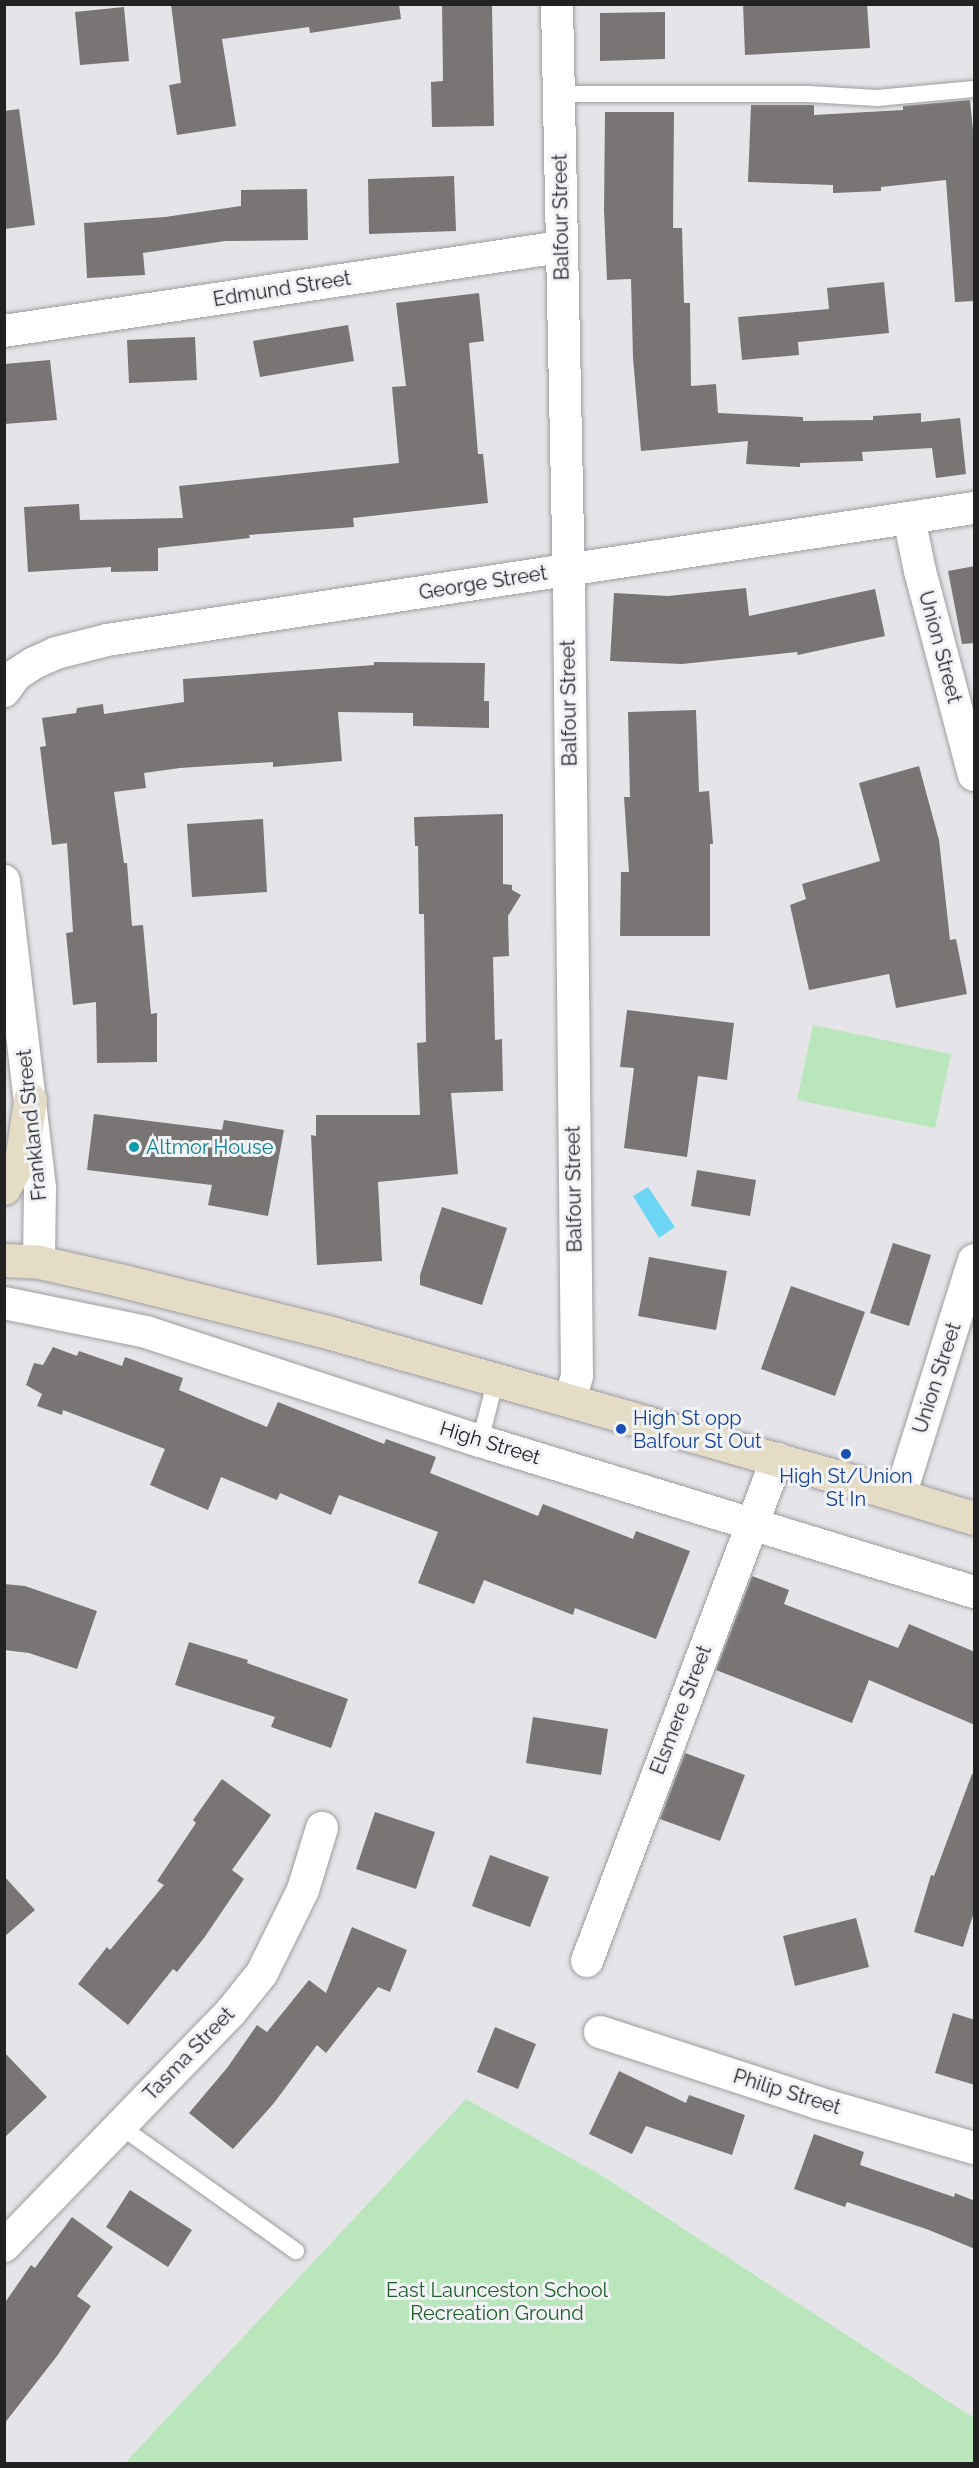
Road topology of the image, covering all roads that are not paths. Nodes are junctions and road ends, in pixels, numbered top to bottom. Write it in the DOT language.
graph roads {
  1 [pos="557,4"];
  2 [pos="975,89"];
  3 [pos="560,94"];
  4 [pos="560,246"];
  5 [pos="4,332"];
  6 [pos="975,508"];
  7 [pos="909,518"];
  8 [pos="568,570"];
  9 [pos="4,691"];
  10 [pos="975,776"];
  11 [pos="4,881"];
  12 [pos="30,1100"];
  13 [pos="4,1188"];
  14 [pos="4,1260"];
  15 [pos="975,1260"];
  16 [pos="39,1262"];
  17 [pos="4,1303"];
  18 [pos="496,1379"];
  19 [pos="570,1400"];
  20 [pos="480,1441"];
  21 [pos="777,1459"];
  22 [pos="900,1496"];
  23 [pos="975,1518"];
  24 [pos="752,1524"];
  25 [pos="975,1592"];
  26 [pos="322,1828"];
  27 [pos="587,1961"];
  28 [pos="600,2032"];
  29 [pos="120,2126"];
  30 [pos="975,2148"];
  31 [pos="4,2246"];
  32 [pos="296,2251"];
  1 -- 3 [label="street, Balfour Street"];
  2 -- 3 [label="lane"];
  3 -- 4 [label="street, Balfour Street"];
  4 -- 5 [label="street, Edmund Street"];
  4 -- 8 [label="street, Balfour Street"];
  6 -- 7 [label="street, George Street"];
  7 -- 8 [label="street, George Street"];
  7 -- 10 [label="street, Union Street"];
  8 -- 9 [label="street, George Street"];
  8 -- 19 [label="street, Balfour Street"];
  11 -- 12 [label="street, Frankland Street"];
  12 -- 13 [label="main road"];
  12 -- 16 [label="street, Frankland Street"];
  14 -- 16 [label="main road"];
  15 -- 22 [label="street, Union Street"];
  16 -- 18 [label="main road"];
  17 -- 20 [label="street, High Street"];
  18 -- 19 [label="main road"];
  18 -- 20 [label="lane"];
  19 -- 21 [label="main road"];
  20 -- 24 [label="street, High Street"];
  21 -- 22 [label="main road"];
  21 -- 24 [label="street, Elsmere Street"];
  22 -- 23 [label="main road"];
  24 -- 25 [label="street, High Street"];
  24 -- 27 [label="street, Elsmere Street"];
  26 -- 29 [label="street, Tasma Street"];
  28 -- 30 [label="street, Philip Street"];
  29 -- 31 [label="street, Tasma Street"];
  29 -- 32 [label="lane"];
}
